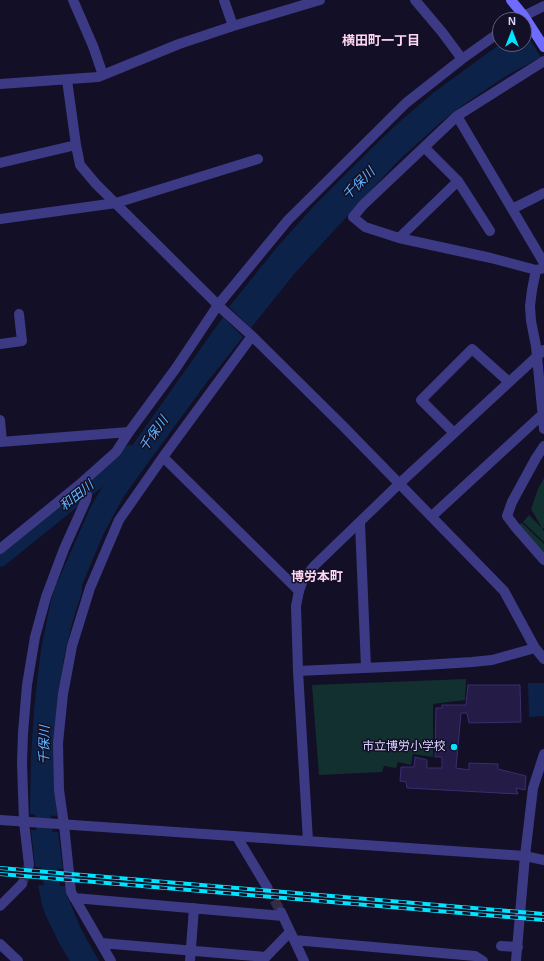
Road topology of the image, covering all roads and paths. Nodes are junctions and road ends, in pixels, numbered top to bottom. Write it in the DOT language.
graph roads {
  1 [pos="73,0"];
  2 [pos="224,0"];
  3 [pos="320,0"];
  4 [pos="415,0"];
  5 [pos="511,0"];
  6 [pos="544,6"];
  7 [pos="519,12"];
  8 [pos="532,13"];
  9 [pos="233,26"];
  10 [pos="532,30"];
  11 [pos="492,38"];
  12 [pos="544,47"];
  13 [pos="462,59"];
  14 [pos="544,61"];
  15 [pos="103,75"];
  16 [pos="67,80"];
  17 [pos="0,84"];
  18 [pos="457,116"];
  19 [pos="76,145"];
  20 [pos="424,147"];
  21 [pos="258,159"];
  22 [pos="0,163"];
  23 [pos="458,182"];
  24 [pos="544,193"];
  25 [pos="116,203"];
  26 [pos="512,209"];
  27 [pos="0,219"];
  28 [pos="490,231"];
  29 [pos="399,238"];
  30 [pos="541,267"];
  31 [pos="220,307"];
  32 [pos="19,314"];
  33 [pos="250,335"];
  34 [pos="0,344"];
  35 [pos="540,353"];
  36 [pos="508,382"];
  37 [pos="543,414"];
  38 [pos="0,420"];
  39 [pos="544,429"];
  40 [pos="129,432"];
  41 [pos="454,433"];
  42 [pos="1,442"];
  43 [pos="544,446"];
  44 [pos="163,457"];
  45 [pos="400,483"];
  46 [pos="82,489"];
  47 [pos="432,516"];
  48 [pos="360,522"];
  49 [pos="0,549"];
  50 [pos="544,560"];
  51 [pos="299,591"];
  52 [pos="535,648"];
  53 [pos="544,659"];
  54 [pos="366,668"];
  55 [pos="298,671"];
  56 [pos="544,754"];
  57 [pos="0,820"];
  58 [pos="26,822"];
  59 [pos="62,825"];
  60 [pos="237,837"];
  61 [pos="308,841"];
  62 [pos="525,856"];
  63 [pos="544,860"];
  64 [pos="29,865"];
  65 [pos="22,884"];
  66 [pos="267,887"];
  67 [pos="74,898"];
  68 [pos="0,906"];
  69 [pos="194,908"];
  70 [pos="292,936"];
  71 [pos="101,943"];
  72 [pos="0,944"];
  73 [pos="501,946"];
  74 [pos="518,947"];
  75 [pos="190,956"];
  76 [pos="264,959"];
  77 [pos="17,961"];
  78 [pos="111,961"];
  79 [pos="304,961"];
  80 [pos="483,961"];
  81 [pos="516,961"];
  1 -- 15 [label="street"];
  2 -- 9 [label="street"];
  3 -- 9 [label="street"];
  4 -- 13 [label="street"];
  5 -- 7 [label="main road"];
  6 -- 8 [label="street"];
  9 -- 15 [label="street"];
  10 -- 12 [label="main road"];
  11 -- 13 [label="street"];
  13 -- 31 [label="street"];
  14 -- 18 [label="street"];
  15 -- 16 [label="street"];
  16 -- 17 [label="street"];
  16 -- 19 [label="street"];
  18 -- 20 [label="street"];
  18 -- 26 [label="street"];
  19 -- 22 [label="street"];
  19 -- 25 [label="street"];
  20 -- 23 [label="street"];
  20 -- 29 [label="street"];
  21 -- 25 [label="street"];
  23 -- 28 [label="street"];
  23 -- 29 [label="street"];
  24 -- 26 [label="street"];
  25 -- 27 [label="street"];
  25 -- 31 [label="street"];
  26 -- 30 [label="street"];
  29 -- 30 [label="street"];
  30 -- 35 [label="street"];
  31 -- 33 [label="street"];
  31 -- 40 [label="street"];
  32 -- 34 [label="street"];
  33 -- 44 [label="street"];
  33 -- 45 [label="street"];
  35 -- 36 [label="street"];
  35 -- 37 [label="street"];
  36 -- 41 [label="street"];
  36 -- 41 [label="street"];
  37 -- 39 [label="street"];
  37 -- 47 [label="street"];
  38 -- 42 [label="street"];
  40 -- 42 [label="street"];
  40 -- 46 [label="street"];
  41 -- 45 [label="street"];
  43 -- 50 [label="street"];
  44 -- 51 [label="street"];
  44 -- 59 [label="street"];
  45 -- 47 [label="street"];
  45 -- 48 [label="street"];
  46 -- 49 [label="street"];
  46 -- 58 [label="street"];
  47 -- 52 [label="street"];
  48 -- 51 [label="street"];
  48 -- 54 [label="street"];
  51 -- 55 [label="street"];
  52 -- 53 [label="street"];
  52 -- 54 [label="street"];
  54 -- 55 [label="street"];
  55 -- 61 [label="street"];
  56 -- 62 [label="street"];
  57 -- 58 [label="street"];
  58 -- 59 [label="street"];
  58 -- 64 [label="street"];
  59 -- 60 [label="street"];
  59 -- 67 [label="street"];
  60 -- 61 [label="street"];
  60 -- 66 [label="street"];
  61 -- 62 [label="street"];
  62 -- 63 [label="street"];
  62 -- 74 [label="street"];
  65 -- 68 [label="street"];
  67 -- 69 [label="street"];
  67 -- 71 [label="street"];
  69 -- 70 [label="street"];
  69 -- 75 [label="street"];
  70 -- 76 [label="street"];
  70 -- 79 [label="street"];
  70 -- 80 [label="street"];
  71 -- 75 [label="street"];
  71 -- 78 [label="street"];
  72 -- 77 [label="street"];
  73 -- 74 [label="street"];
  74 -- 81 [label="street"];
  75 -- 76 [label="street"];
}
